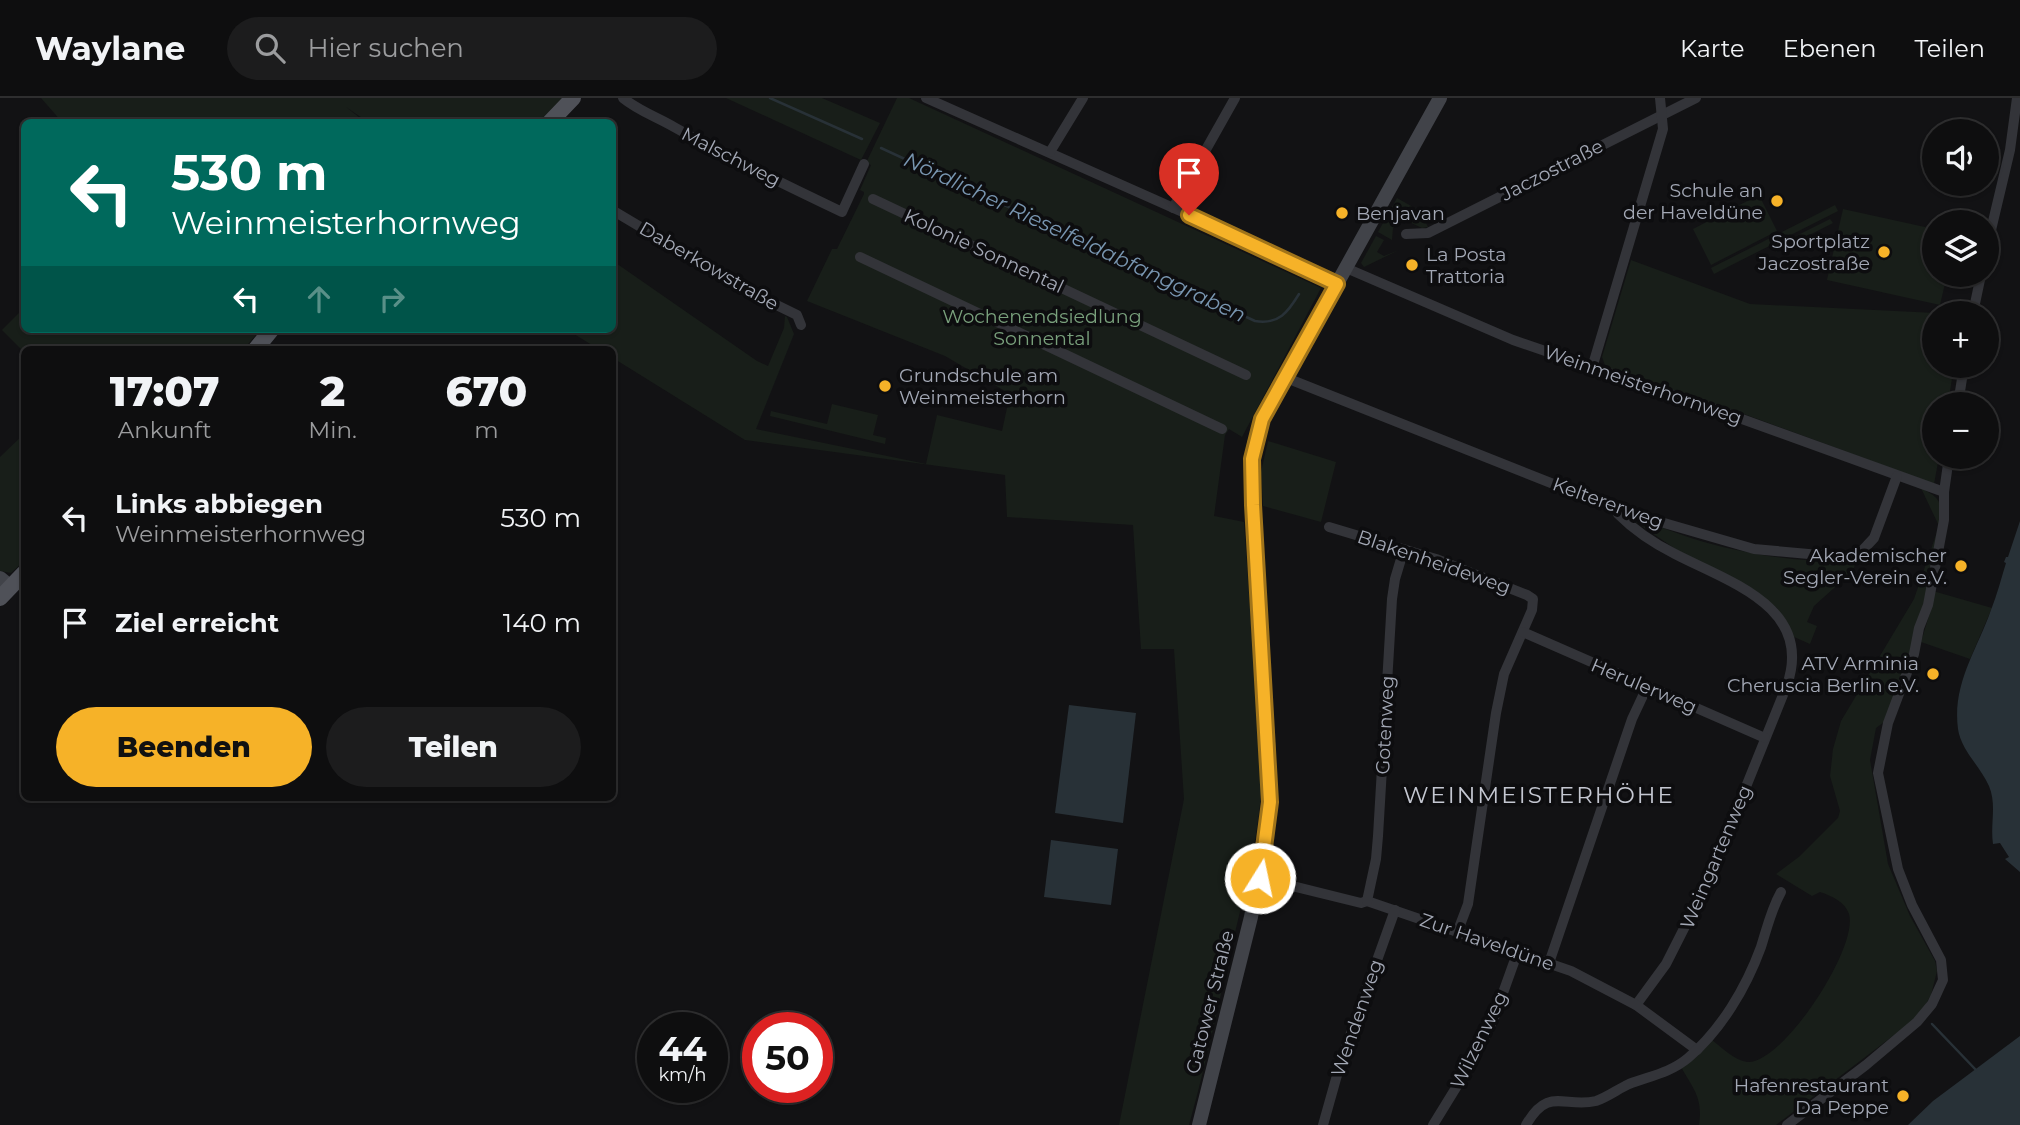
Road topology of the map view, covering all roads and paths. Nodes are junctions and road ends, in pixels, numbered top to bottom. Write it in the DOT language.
graph roads {
  1 [pos="573,98"];
  2 [pos="623,98"];
  3 [pos="926,98"];
  4 [pos="1083,98"];
  5 [pos="1235,98"];
  6 [pos="1440,98"];
  7 [pos="1660,98"];
  8 [pos="1696,98"];
  9 [pos="2017,98"];
  10 [pos="1663,115"];
  11 [pos="553,119"];
  12 [pos="1050,152"];
  13 [pos="864,164"];
  14 [pos="873,199"];
  15 [pos="1173,208"];
  16 [pos="1996,210"];
  17 [pos="616,211"];
  18 [pos="1406,234"];
  19 [pos="860,257"];
  20 [pos="1346,268"];
  21 [pos="1337,284"];
  22 [pos="801,325"];
  23 [pos="1592,368"];
  24 [pos="1246,375"];
  25 [pos="1284,377"];
  26 [pos="1222,429"];
  27 [pos="1947,469"];
  28 [pos="1897,476"];
  29 [pos="1944,492"];
  30 [pos="1619,510"];
  31 [pos="1329,527"];
  32 [pos="1404,549"];
  33 [pos="21,575"];
  34 [pos="4,588"];
  35 [pos="1523,632"];
  36 [pos="1647,687"];
  37 [pos="1765,738"];
  38 [pos="1260,878"];
  39 [pos="1781,892"];
  40 [pos="1367,901"];
  41 [pos="1395,910"];
  42 [pos="1457,933"];
  43 [pos="1518,951"];
  44 [pos="1549,963"];
  45 [pos="1636,1005"];
  46 [pos="1698,1050"];
  47 [pos="1199,1125"];
  48 [pos="1323,1125"];
  49 [pos="1433,1125"];
  50 [pos="1526,1125"];
  51 [pos="1787,1125"];
  1 -- 11 [label="main road"];
  2 -- 13 [label="street, Malschweg"];
  3 -- 12 [label="street"];
  4 -- 12 [label="street"];
  5 -- 15 [label="street"];
  6 -- 20 [label="main road, Gatower Straße"];
  7 -- 10 [label="street"];
  8 -- 10 [label="street, Jaczostraße"];
  9 -- 16 [label="street"];
  10 -- 18 [label="street, Jaczostraße"];
  10 -- 23 [label="street"];
  12 -- 15 [label="street"];
  14 -- 24 [label="street, Kolonie Sonnental"];
  15 -- 21 [label="street"];
  17 -- 22 [label="street, Daberkowstraße"];
  19 -- 26 [label="street"];
  20 -- 21 [label="main road, Gatower Straße"];
  20 -- 23 [label="street, Weinmeisterhornweg"];
  21 -- 25 [label="main road, Gatower Straße"];
  23 -- 28 [label="street, Weinmeisterhornweg"];
  25 -- 30 [label="street, Keltererweg"];
  25 -- 38 [label="main road, Gatower Straße"];
  27 -- 29 [label="street"];
  28 -- 29 [label="street, Weinmeisterhornweg"];
  28 -- 30 [label="street, Keltererweg"];
  29 -- 51 [label="street"];
  30 -- 37 [label="street, Weingartenweg"];
  31 -- 32 [label="street, Blakenheideweg"];
  32 -- 35 [label="street, Blakenheideweg"];
  32 -- 40 [label="street, Gotenweg"];
  33 -- 34 [label="main road"];
  35 -- 36 [label="street, Herulerweg"];
  35 -- 42 [label="street"];
  36 -- 37 [label="street, Herulerweg"];
  36 -- 44 [label="street"];
  37 -- 45 [label="street, Weingartenweg"];
  38 -- 40 [label="street, Zur Haveldüne"];
  38 -- 47 [label="main road, Gatower Straße"];
  39 -- 46 [label="street"];
  40 -- 41 [label="street, Zur Haveldüne"];
  41 -- 42 [label="street, Zur Haveldüne"];
  41 -- 48 [label="street, Wendenweg"];
  42 -- 43 [label="street, Zur Haveldüne"];
  43 -- 44 [label="street, Zur Haveldüne"];
  43 -- 49 [label="street, Wilzenweg"];
  44 -- 45 [label="street, Zur Haveldüne"];
  45 -- 46 [label="street, Zur Haveldüne"];
  46 -- 50 [label="street"];
}
